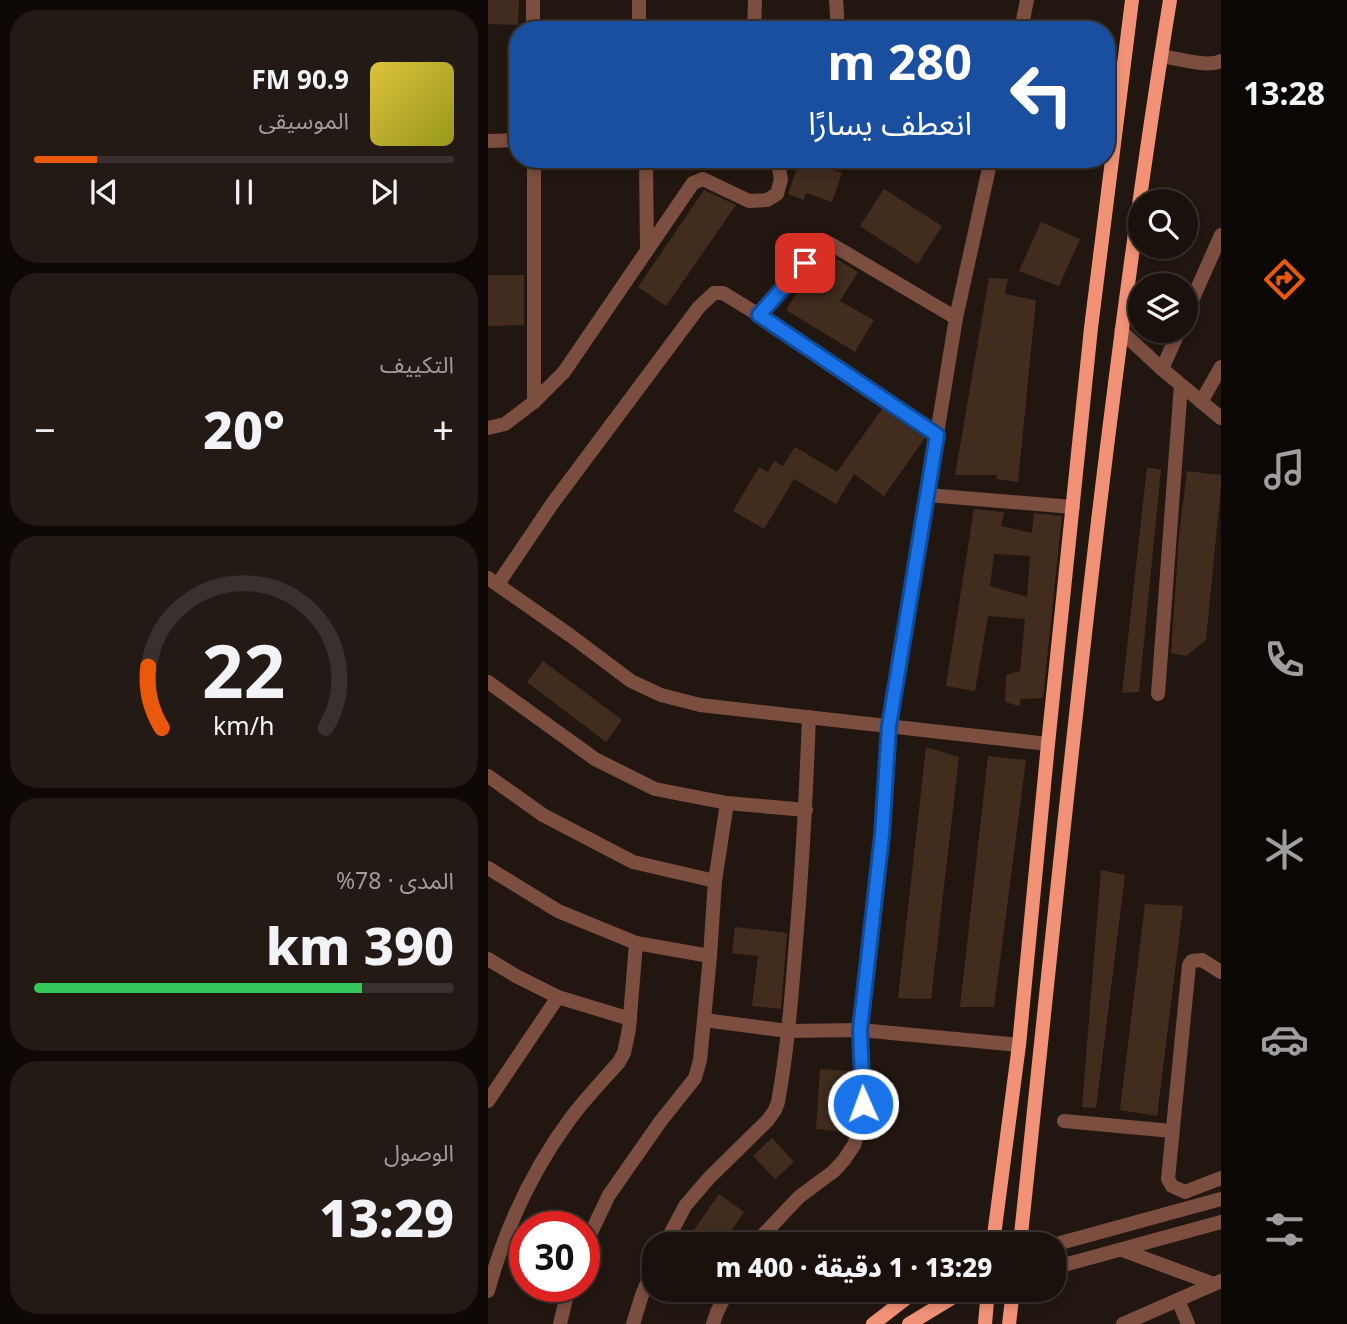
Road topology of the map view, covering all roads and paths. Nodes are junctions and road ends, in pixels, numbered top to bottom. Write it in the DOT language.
graph roads {
  1 [pos="533,0"];
  2 [pos="639,0"];
  3 [pos="755,0"];
  4 [pos="836,0"];
  5 [pos="1027,0"];
  6 [pos="1132,0"];
  7 [pos="1170,0"];
  8 [pos="533,21"];
  9 [pos="639,21"];
  10 [pos="755,21"];
  11 [pos="837,21"];
  12 [pos="1023,21"];
  13 [pos="1161,56"];
  14 [pos="1219,64"];
  15 [pos="1115,136"];
  16 [pos="509,140"];
  17 [pos="488,141"];
  18 [pos="534,168"];
  19 [pos="646,168"];
  20 [pos="779,168"];
  21 [pos="989,168"];
  22 [pos="1111,168"];
  23 [pos="1221,235"];
  24 [pos="647,252"];
  25 [pos="1198,287"];
  26 [pos="759,315"];
  27 [pos="956,317"];
  28 [pos="1121,331"];
  29 [pos="1174,343"];
  30 [pos="1221,367"];
  31 [pos="1162,369"];
  32 [pos="1181,385"];
  33 [pos="534,402"];
  34 [pos="1201,402"];
  35 [pos="1221,418"];
  36 [pos="488,428"];
  37 [pos="937,435"];
  38 [pos="927,495"];
  39 [pos="1073,507"];
  40 [pos="493,581"];
  41 [pos="488,682"];
  42 [pos="1158,694"];
  43 [pos="809,717"];
  44 [pos="889,726"];
  45 [pos="1048,744"];
  46 [pos="488,776"];
  47 [pos="727,803"];
  48 [pos="806,810"];
  49 [pos="488,868"];
  50 [pos="715,881"];
  51 [pos="636,943"];
  52 [pos="710,957"];
  53 [pos="488,959"];
  54 [pos="1221,972"];
  55 [pos="558,997"];
  56 [pos="630,1019"];
  57 [pos="704,1020"];
  58 [pos="860,1030"];
  59 [pos="788,1031"];
  60 [pos="1019,1045"];
  61 [pos="488,1101"];
  62 [pos="1064,1121"];
  63 [pos="1172,1131"];
  64 [pos="1221,1178"];
  65 [pos="1221,1199"];
  66 [pos="600,1212"];
  67 [pos="1221,1222"];
  68 [pos="671,1232"];
  69 [pos="766,1232"];
  70 [pos="994,1232"];
  71 [pos="1020,1232"];
  72 [pos="1066,1241"];
  73 [pos="1122,1250"];
  74 [pos="1066,1265"];
  75 [pos="1217,1282"];
  76 [pos="488,1291"];
  77 [pos="642,1295"];
  78 [pos="1178,1300"];
  79 [pos="565,1302"];
  80 [pos="723,1302"];
  81 [pos="901,1302"];
  82 [pos="945,1302"];
  83 [pos="987,1302"];
  84 [pos="1012,1302"];
  85 [pos="560,1324"];
  86 [pos="633,1324"];
  87 [pos="713,1324"];
  88 [pos="872,1324"];
  89 [pos="909,1324"];
  90 [pos="985,1324"];
  91 [pos="1009,1324"];
  92 [pos="1123,1324"];
  93 [pos="1188,1324"];
  1 -- 8 [label="street"];
  2 -- 9 [label="street"];
  3 -- 10 [label="street"];
  4 -- 11 [label="street"];
  5 -- 12 [label="street"];
  6 -- 15 [label="street"];
  7 -- 13 [label="street"];
  13 -- 14 [label="street"];
  13 -- 28 [label="street"];
  16 -- 17 [label="street"];
  18 -- 33 [label="street"];
  19 -- 24 [label="street"];
  20 -- 24 [label="street"];
  21 -- 27 [label="street"];
  22 -- 39 [label="street"];
  23 -- 25 [label="street"];
  24 -- 33 [label="street"];
  26 -- 27 [label="street"];
  26 -- 37 [label="street"];
  26 -- 40 [label="street"];
  27 -- 37 [label="street"];
  28 -- 31 [label="street"];
  28 -- 71 [label="street"];
  29 -- 31 [label="street"];
  30 -- 34 [label="street"];
  31 -- 32 [label="street"];
  32 -- 34 [label="street"];
  32 -- 42 [label="street"];
  33 -- 36 [label="street"];
  34 -- 35 [label="street"];
  37 -- 38 [label="street"];
  38 -- 39 [label="street"];
  38 -- 44 [label="street"];
  39 -- 45 [label="street"];
  40 -- 43 [label="street"];
  41 -- 47 [label="street"];
  43 -- 44 [label="street"];
  43 -- 48 [label="street"];
  44 -- 45 [label="street"];
  44 -- 58 [label="street"];
  45 -- 60 [label="street"];
  46 -- 50 [label="street"];
  47 -- 48 [label="street"];
  47 -- 50 [label="street"];
  48 -- 59 [label="street"];
  49 -- 51 [label="street"];
  50 -- 52 [label="street"];
  51 -- 52 [label="street"];
  51 -- 56 [label="street"];
  52 -- 57 [label="street"];
  53 -- 55 [label="street"];
  54 -- 63 [label="street"];
  55 -- 56 [label="street"];
  55 -- 61 [label="street"];
  56 -- 76 [label="street"];
  57 -- 59 [label="street"];
  57 -- 66 [label="street"];
  58 -- 59 [label="street"];
  58 -- 60 [label="street"];
  58 -- 69 [label="street"];
  59 -- 68 [label="street"];
  60 -- 70 [label="street"];
  62 -- 63 [label="street"];
  63 -- 64 [label="street"];
  65 -- 72 [label="street"];
  67 -- 73 [label="street"];
  73 -- 74 [label="street"];
  73 -- 75 [label="street"];
  75 -- 78 [label="street"];
  77 -- 86 [label="street"];
  78 -- 92 [label="street"];
  78 -- 93 [label="street"];
  79 -- 85 [label="street"];
  80 -- 87 [label="street"];
  81 -- 88 [label="street"];
  82 -- 89 [label="street"];
  83 -- 90 [label="street"];
  84 -- 91 [label="street"];
}
